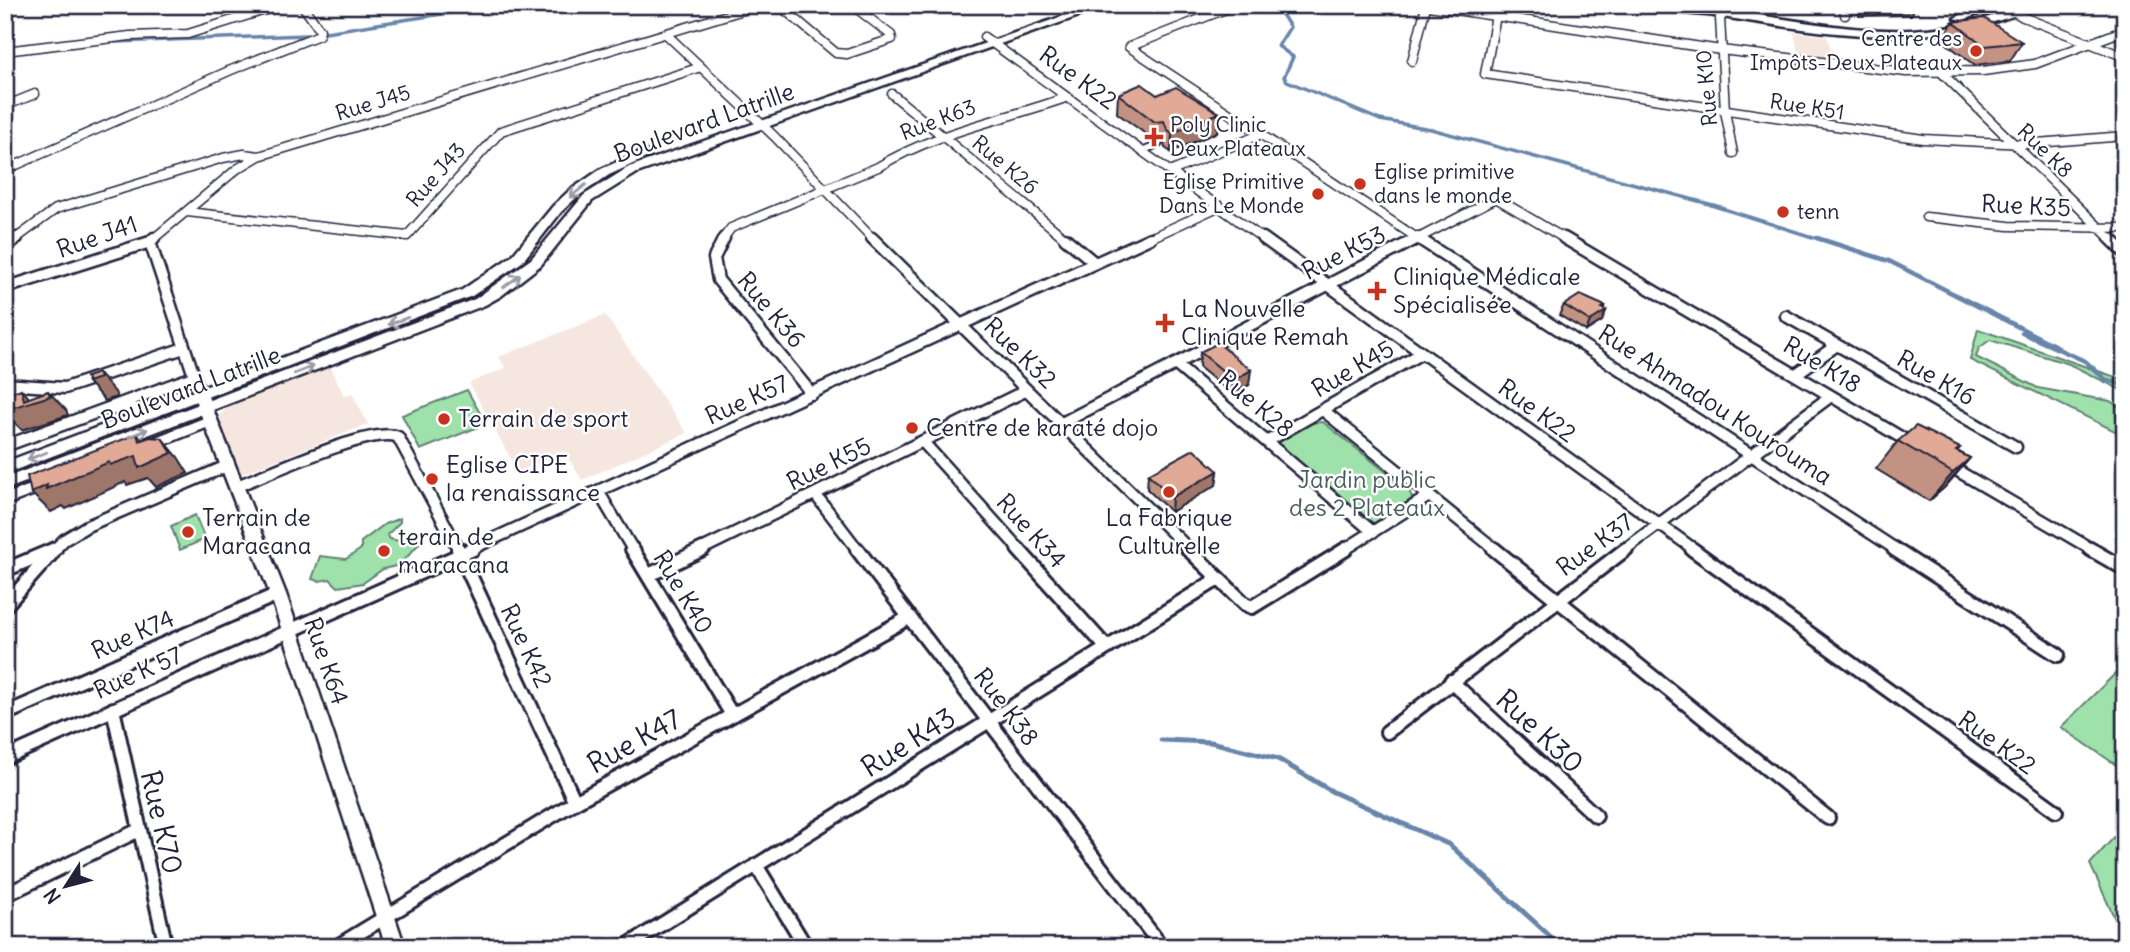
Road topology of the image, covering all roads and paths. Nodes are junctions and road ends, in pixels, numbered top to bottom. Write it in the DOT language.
graph roads {
  1 [pos="281,5"];
  2 [pos="302,5"];
  3 [pos="760,5"];
  4 [pos="779,5"];
  5 [pos="852,5"];
  6 [pos="1077,5"];
  7 [pos="1236,5"];
  8 [pos="1498,5"];
  9 [pos="1659,5"];
  10 [pos="1844,5"];
  11 [pos="1997,5"];
  12 [pos="2003,5"];
  13 [pos="2032,5"];
  14 [pos="1102,6"];
  15 [pos="1424,6"];
  16 [pos="1064,8"];
  17 [pos="2016,9"];
  18 [pos="1719,10"];
  19 [pos="1496,17"];
  20 [pos="1847,19"];
  21 [pos="2125,30"];
  22 [pos="666,34"];
  23 [pos="989,41"];
  24 [pos="2093,43"];
  25 [pos="1721,50"];
  26 [pos="5,51"];
  27 [pos="2125,57"];
  28 [pos="1412,61"];
  29 [pos="701,67"];
  30 [pos="1942,73"];
  31 [pos="34,94"];
  32 [pos="892,94"];
  33 [pos="1068,97"];
  34 [pos="5,106"];
  35 [pos="1725,111"];
  36 [pos="757,121"];
  37 [pos="1259,135"];
  38 [pos="942,136"];
  39 [pos="2125,136"];
  40 [pos="1159,144"];
  41 [pos="2013,144"];
  42 [pos="1143,151"];
  43 [pos="1733,153"];
  44 [pos="259,156"];
  45 [pos="5,170"];
  46 [pos="1172,171"];
  47 [pos="824,189"];
  48 [pos="1496,198"];
  49 [pos="1220,206"];
  50 [pos="187,212"];
  51 [pos="1926,217"];
  52 [pos="2099,228"];
  53 [pos="2125,228"];
  54 [pos="1418,238"];
  55 [pos="150,242"];
  56 [pos="5,247"];
  57 [pos="2125,253"];
  58 [pos="1095,263"];
  59 [pos="1328,284"];
  60 [pos="5,288"];
  61 [pos="1786,316"];
  62 [pos="961,325"];
  63 [pos="1837,345"];
  64 [pos="184,348"];
  65 [pos="1422,353"];
  66 [pos="1175,364"];
  67 [pos="1796,374"];
  68 [pos="193,377"];
  69 [pos="5,384"];
  70 [pos="1027,390"];
  71 [pos="812,394"];
  72 [pos="1831,396"];
  73 [pos="205,408"];
  74 [pos="162,409"];
  75 [pos="105,410"];
  76 [pos="1324,411"];
  77 [pos="1062,423"];
  78 [pos="1268,441"];
  79 [pos="923,442"];
  80 [pos="5,446"];
  81 [pos="147,446"];
  82 [pos="2015,447"];
  83 [pos="93,450"];
  84 [pos="1924,451"];
  85 [pos="1752,454"];
  86 [pos="1936,458"];
  87 [pos="229,465"];
  88 [pos="5,468"];
  89 [pos="58,480"];
  90 [pos="5,484"];
  91 [pos="45,484"];
  92 [pos="237,486"];
  93 [pos="598,491"];
  94 [pos="815,494"];
  95 [pos="1429,496"];
  96 [pos="5,500"];
  97 [pos="1659,524"];
  98 [pos="1373,532"];
  99 [pos="53,551"];
  100 [pos="461,554"];
  101 [pos="2125,569"];
  102 [pos="5,570"];
  103 [pos="649,575"];
  104 [pos="1218,579"];
  105 [pos="278,594"];
  106 [pos="1557,600"];
  107 [pos="5,606"];
  108 [pos="910,617"];
  109 [pos="289,630"];
  110 [pos="1107,648"];
  111 [pos="2058,655"];
  112 [pos="1451,681"];
  113 [pos="113,709"];
  114 [pos="5,714"];
  115 [pos="732,715"];
  116 [pos="990,720"];
  117 [pos="1387,732"];
  118 [pos="5,758"];
  119 [pos="575,802"];
  120 [pos="2056,811"];
  121 [pos="1596,816"];
  122 [pos="1828,818"];
  123 [pos="139,830"];
  124 [pos="756,865"];
  125 [pos="5,895"];
  126 [pos="386,916"];
  127 [pos="166,947"];
  128 [pos="337,947"];
  129 [pos="397,947"];
  130 [pos="625,947"];
  131 [pos="807,947"];
  132 [pos="1162,947"];
  1 -- 26 [label="street"];
  2 -- 45 [label="street"];
  3 -- 22 [label="street, Rue J45"];
  4 -- 5 [label="street"];
  6 -- 16 [label="main road, Boulevard Latrille"];
  7 -- 37 [label="street, Rue Ahmadou Kourouma"];
  8 -- 19 [label="street"];
  9 -- 18 [label="main road"];
  10 -- 20 [label="street"];
  11 -- 20 [label="main road"];
  12 -- 17 [label="street"];
  13 -- 17 [label="main road"];
  14 -- 23 [label="main road, Boulevard Latrille"];
  15 -- 19 [label="street"];
  15 -- 28 [label="street"];
  16 -- 23 [label="main road, Boulevard Latrille"];
  17 -- 18 [label="main road"];
  17 -- 24 [label="street"];
  18 -- 20 [label="main road"];
  18 -- 25 [label="street, Rue K10"];
  19 -- 25 [label="street"];
  19 -- 35 [label="street, Rue K51"];
  21 -- 24 [label="street"];
  22 -- 29 [label="street, Rue K32"];
  22 -- 44 [label="street, Rue J45"];
  23 -- 33 [label="street, Rue K22"];
  23 -- 36 [label="main road, Boulevard Latrille"];
  24 -- 27 [label="street"];
  24 -- 30 [label="street"];
  25 -- 30 [label="street"];
  25 -- 35 [label="street, Rue K10"];
  29 -- 36 [label="street, Rue K32"];
  29 -- 50 [label="street, Rue J43"];
  30 -- 41 [label="street, Rue K8"];
  31 -- 34 [label="street"];
  32 -- 38 [label="street, Rue K26"];
  33 -- 38 [label="street, Rue K63"];
  33 -- 42 [label="street, Rue K22"];
  35 -- 41 [label="street, Rue K51"];
  35 -- 43 [label="street, Rue K10"];
  36 -- 47 [label="street, Rue K32"];
  36 -- 73 [label="main road, Boulevard Latrille"];
  37 -- 46 [label="street"];
  37 -- 54 [label="street, Rue Ahmadou Kourouma"];
  38 -- 47 [label="street, Rue K63"];
  38 -- 58 [label="street, Rue K26"];
  39 -- 41 [label="street, Rue K51"];
  40 -- 42 [label="street"];
  41 -- 52 [label="street, Rue K8"];
  42 -- 46 [label="street, Rue K22"];
  44 -- 50 [label="street, Rue J41"];
  44 -- 56 [label="street, Rue J45"];
  46 -- 49 [label="street, Rue K22"];
  47 -- 62 [label="street, Rue K32"];
  47 -- 71 [label="street, Rue K36"];
  48 -- 54 [label="street, Rue K53"];
  48 -- 67 [label="street, Rue K18"];
  49 -- 58 [label="street, Rue K57"];
  49 -- 59 [label="street, Rue K22"];
  50 -- 55 [label="street, Rue J41"];
  51 -- 52 [label="street, Rue K35"];
  52 -- 53 [label="street, Rue K35"];
  52 -- 57 [label="street, Rue K8"];
  54 -- 59 [label="street, Rue K53"];
  54 -- 85 [label="street, Rue Ahmadou Kourouma"];
  55 -- 60 [label="street, Rue J41"];
  55 -- 64 [label="street"];
  58 -- 62 [label="street, Rue K57"];
  59 -- 65 [label="street, Rue K22"];
  59 -- 66 [label="street, Rue K53"];
  61 -- 63 [label="street, Rue K16"];
  62 -- 70 [label="street, Rue K32"];
  62 -- 71 [label="street, Rue K57"];
  63 -- 67 [label="street"];
  63 -- 82 [label="street, Rue K16"];
  64 -- 68 [label="street"];
  64 -- 69 [label="street"];
  65 -- 76 [label="street, Rue K45"];
  65 -- 97 [label="street, Rue K22"];
  66 -- 77 [label="street, Rue K53"];
  66 -- 78 [label="street, Rue K28"];
  67 -- 72 [label="street, Rue K18"];
  68 -- 73 [label="street"];
  68 -- 75 [label="street"];
  70 -- 77 [label="street, Rue K32"];
  70 -- 79 [label="street, Rue K55"];
  71 -- 93 [label="street, Rue K57"];
  72 -- 84 [label="street, Rue K18"];
  72 -- 85 [label="street, Rue K37"];
  73 -- 74 [label="main road, Boulevard Latrille"];
  73 -- 81 [label="street"];
  83 -- 73 [label="main road, Boulevard Latrille, one-way"];
  73 -- 87 [label="street, Rue K64"];
  74 -- 75 [label="street"];
  74 -- 88 [label="main road, Boulevard Latrille, one-way"];
  75 -- 80 [label="street"];
  76 -- 78 [label="street, Rue K45"];
  76 -- 95 [label="street"];
  77 -- 104 [label="street, Rue K32"];
  78 -- 98 [label="street, Rue K28"];
  79 -- 94 [label="street, Rue K55"];
  79 -- 110 [label="street, Rue K34"];
  83 -- 90 [label="main road, Boulevard Latrille"];
  83 -- 91 [label="street"];
  85 -- 97 [label="street, Rue K37"];
  85 -- 111 [label="street, Rue Ahmadou Kourouma"];
  86 -- 101 [label="street"];
  87 -- 92 [label="street, Rue K64"];
  87 -- 99 [label="street"];
  89 -- 91 [label="street"];
  91 -- 96 [label="street"];
  92 -- 100 [label="street, Rue K42"];
  92 -- 105 [label="street, Rue K64"];
  93 -- 100 [label="street, Rue K57"];
  93 -- 103 [label="street, Rue K40"];
  94 -- 103 [label="street, Rue K55"];
  94 -- 108 [label="street, Rue K38"];
  95 -- 98 [label="street"];
  95 -- 106 [label="street"];
  97 -- 106 [label="street, Rue K37"];
  97 -- 120 [label="street, Rue K22"];
  98 -- 104 [label="street, Rue K32"];
  99 -- 102 [label="street"];
  99 -- 107 [label="street"];
  100 -- 109 [label="street, Rue K57"];
  100 -- 119 [label="street, Rue K42"];
  103 -- 115 [label="street, Rue K40"];
  104 -- 110 [label="street, Rue K43"];
  105 -- 109 [label="street, Rue K64"];
  105 -- 114 [label="street, Rue K74"];
  106 -- 112 [label="street, Rue K37"];
  106 -- 122 [label="street"];
  108 -- 115 [label="street, Rue K47"];
  108 -- 116 [label="street, Rue K38"];
  109 -- 113 [label="street, Rue K 57"];
  109 -- 126 [label="street, Rue K64"];
  110 -- 116 [label="street, Rue K43"];
  112 -- 117 [label="street, Rue K37"];
  112 -- 121 [label="street, Rue K30"];
  113 -- 118 [label="street, Rue K 57"];
  113 -- 123 [label="street, Rue K70"];
  115 -- 119 [label="street, Rue K47"];
  116 -- 124 [label="street, Rue K43"];
  116 -- 132 [label="street, Rue K38"];
  119 -- 126 [label="street, Rue K47"];
  123 -- 125 [label="street"];
  123 -- 127 [label="street, Rue K70"];
  124 -- 130 [label="street, Rue K43"];
  124 -- 131 [label="street"];
  126 -- 128 [label="street, Rue K47"];
  126 -- 129 [label="street, Rue K64"];
}
